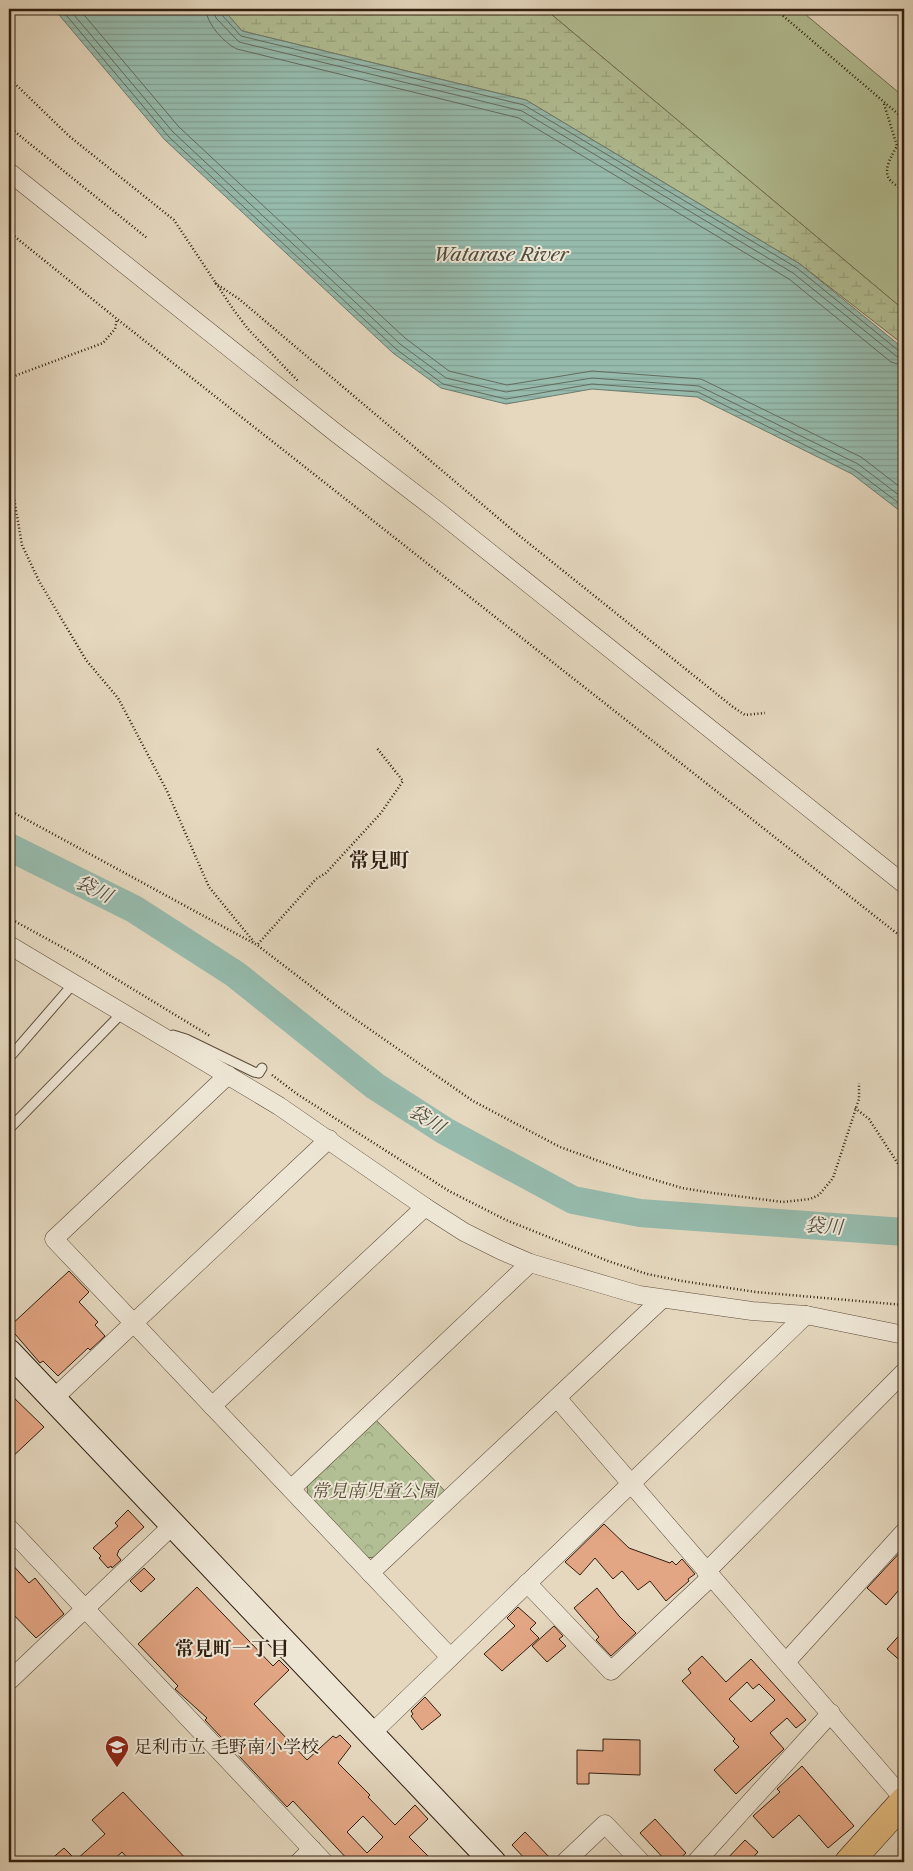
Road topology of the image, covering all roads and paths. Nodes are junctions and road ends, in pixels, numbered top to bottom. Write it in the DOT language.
graph roads {
  1 [pos="775,9"];
  2 [pos="901,9"];
  3 [pos="904,11"];
  4 [pos="9,78"];
  5 [pos="883,102"];
  6 [pos="904,119"];
  7 [pos="9,127"];
  8 [pos="9,172"];
  9 [pos="904,189"];
  10 [pos="9,232"];
  11 [pos="147,238"];
  12 [pos="216,283"];
  13 [pos="117,319"];
  14 [pos="9,378"];
  15 [pos="300,383"];
  16 [pos="9,469"];
  17 [pos="766,712"];
  18 [pos="376,747"];
  19 [pos="9,810"];
  20 [pos="904,884"];
  21 [pos="9,918"];
  22 [pos="904,939"];
  23 [pos="9,945"];
  24 [pos="257,945"];
  25 [pos="74,983"];
  26 [pos="123,1012"];
  27 [pos="151,1028"];
  28 [pos="212,1037"];
  29 [pos="9,1058"];
  30 [pos="262,1068"];
  31 [pos="228,1075"];
  32 [pos="858,1083"];
  33 [pos="855,1108"];
  34 [pos="9,1129"];
  35 [pos="329,1139"];
  36 [pos="904,1174"];
  37 [pos="425,1207"];
  38 [pos="530,1262"];
  39 [pos="662,1299"];
  40 [pos="904,1305"];
  41 [pos="806,1315"];
  42 [pos="133,1322"];
  43 [pos="904,1335"];
  44 [pos="9,1352"];
  45 [pos="904,1372"];
  46 [pos="557,1398"];
  47 [pos="53,1399"];
  48 [pos="212,1406"];
  49 [pos="630,1484"];
  50 [pos="291,1490"];
  51 [pos="173,1525"];
  52 [pos="9,1528"];
  53 [pos="904,1532"];
  54 [pos="370,1573"];
  55 [pos="708,1574"];
  56 [pos="527,1583"];
  57 [pos="85,1609"];
  58 [pos="450,1658"];
  59 [pos="786,1662"];
  60 [pos="9,1681"];
  61 [pos="831,1713"];
  62 [pos="371,1734"];
  63 [pos="904,1800"];
  64 [pos="318,1856"];
  65 [pos="298,1862"];
  66 [pos="492,1862"];
  67 [pos="565,1862"];
  68 [pos="641,1862"];
  69 [pos="696,1862"];
  70 [pos="849,1862"];
  1 -- 5 [label="path"];
  2 -- 3 [label="path"];
  4 -- 12 [label="path"];
  5 -- 6 [label="path"];
  5 -- 9 [label="path"];
  7 -- 11 [label="path"];
  8 -- 20 [label="street"];
  10 -- 13 [label="path"];
  12 -- 15 [label="path"];
  12 -- 17 [label="path"];
  13 -- 14 [label="path"];
  13 -- 22 [label="path"];
  16 -- 24 [label="path"];
  18 -- 24 [label="path"];
  19 -- 24 [label="path"];
  21 -- 28 [label="path"];
  23 -- 25 [label="street"];
  24 -- 33 [label="path"];
  25 -- 26 [label="street"];
  25 -- 29 [label="lane"];
  26 -- 27 [label="street"];
  26 -- 34 [label="lane"];
  27 -- 30 [label="lane"];
  27 -- 31 [label="street"];
  30 -- 40 [label="path"];
  31 -- 35 [label="street"];
  31 -- 42 [label="street"];
  32 -- 33 [label="path"];
  33 -- 36 [label="path"];
  35 -- 37 [label="street"];
  35 -- 42 [label="street"];
  37 -- 38 [label="street"];
  37 -- 48 [label="street"];
  38 -- 39 [label="street"];
  38 -- 50 [label="street"];
  39 -- 41 [label="street"];
  39 -- 46 [label="street"];
  41 -- 43 [label="street"];
  41 -- 49 [label="street"];
  42 -- 47 [label="street"];
  42 -- 48 [label="street"];
  44 -- 47 [label="street"];
  45 -- 55 [label="street"];
  46 -- 49 [label="street"];
  46 -- 54 [label="street"];
  47 -- 51 [label="street"];
  48 -- 50 [label="street"];
  49 -- 55 [label="street"];
  49 -- 56 [label="street"];
  50 -- 54 [label="street"];
  51 -- 57 [label="street"];
  51 -- 62 [label="street"];
  52 -- 57 [label="street"];
  53 -- 59 [label="street"];
  54 -- 58 [label="street"];
  55 -- 56 [label="street"];
  55 -- 59 [label="street"];
  56 -- 58 [label="street"];
  57 -- 60 [label="street"];
  57 -- 64 [label="street"];
  58 -- 62 [label="street"];
  59 -- 61 [label="street"];
  61 -- 63 [label="street"];
  61 -- 69 [label="street"];
  62 -- 66 [label="street"];
  63 -- 70 [label="main road"];
  64 -- 65 [label="street"];
  67 -- 68 [label="street"];
}
